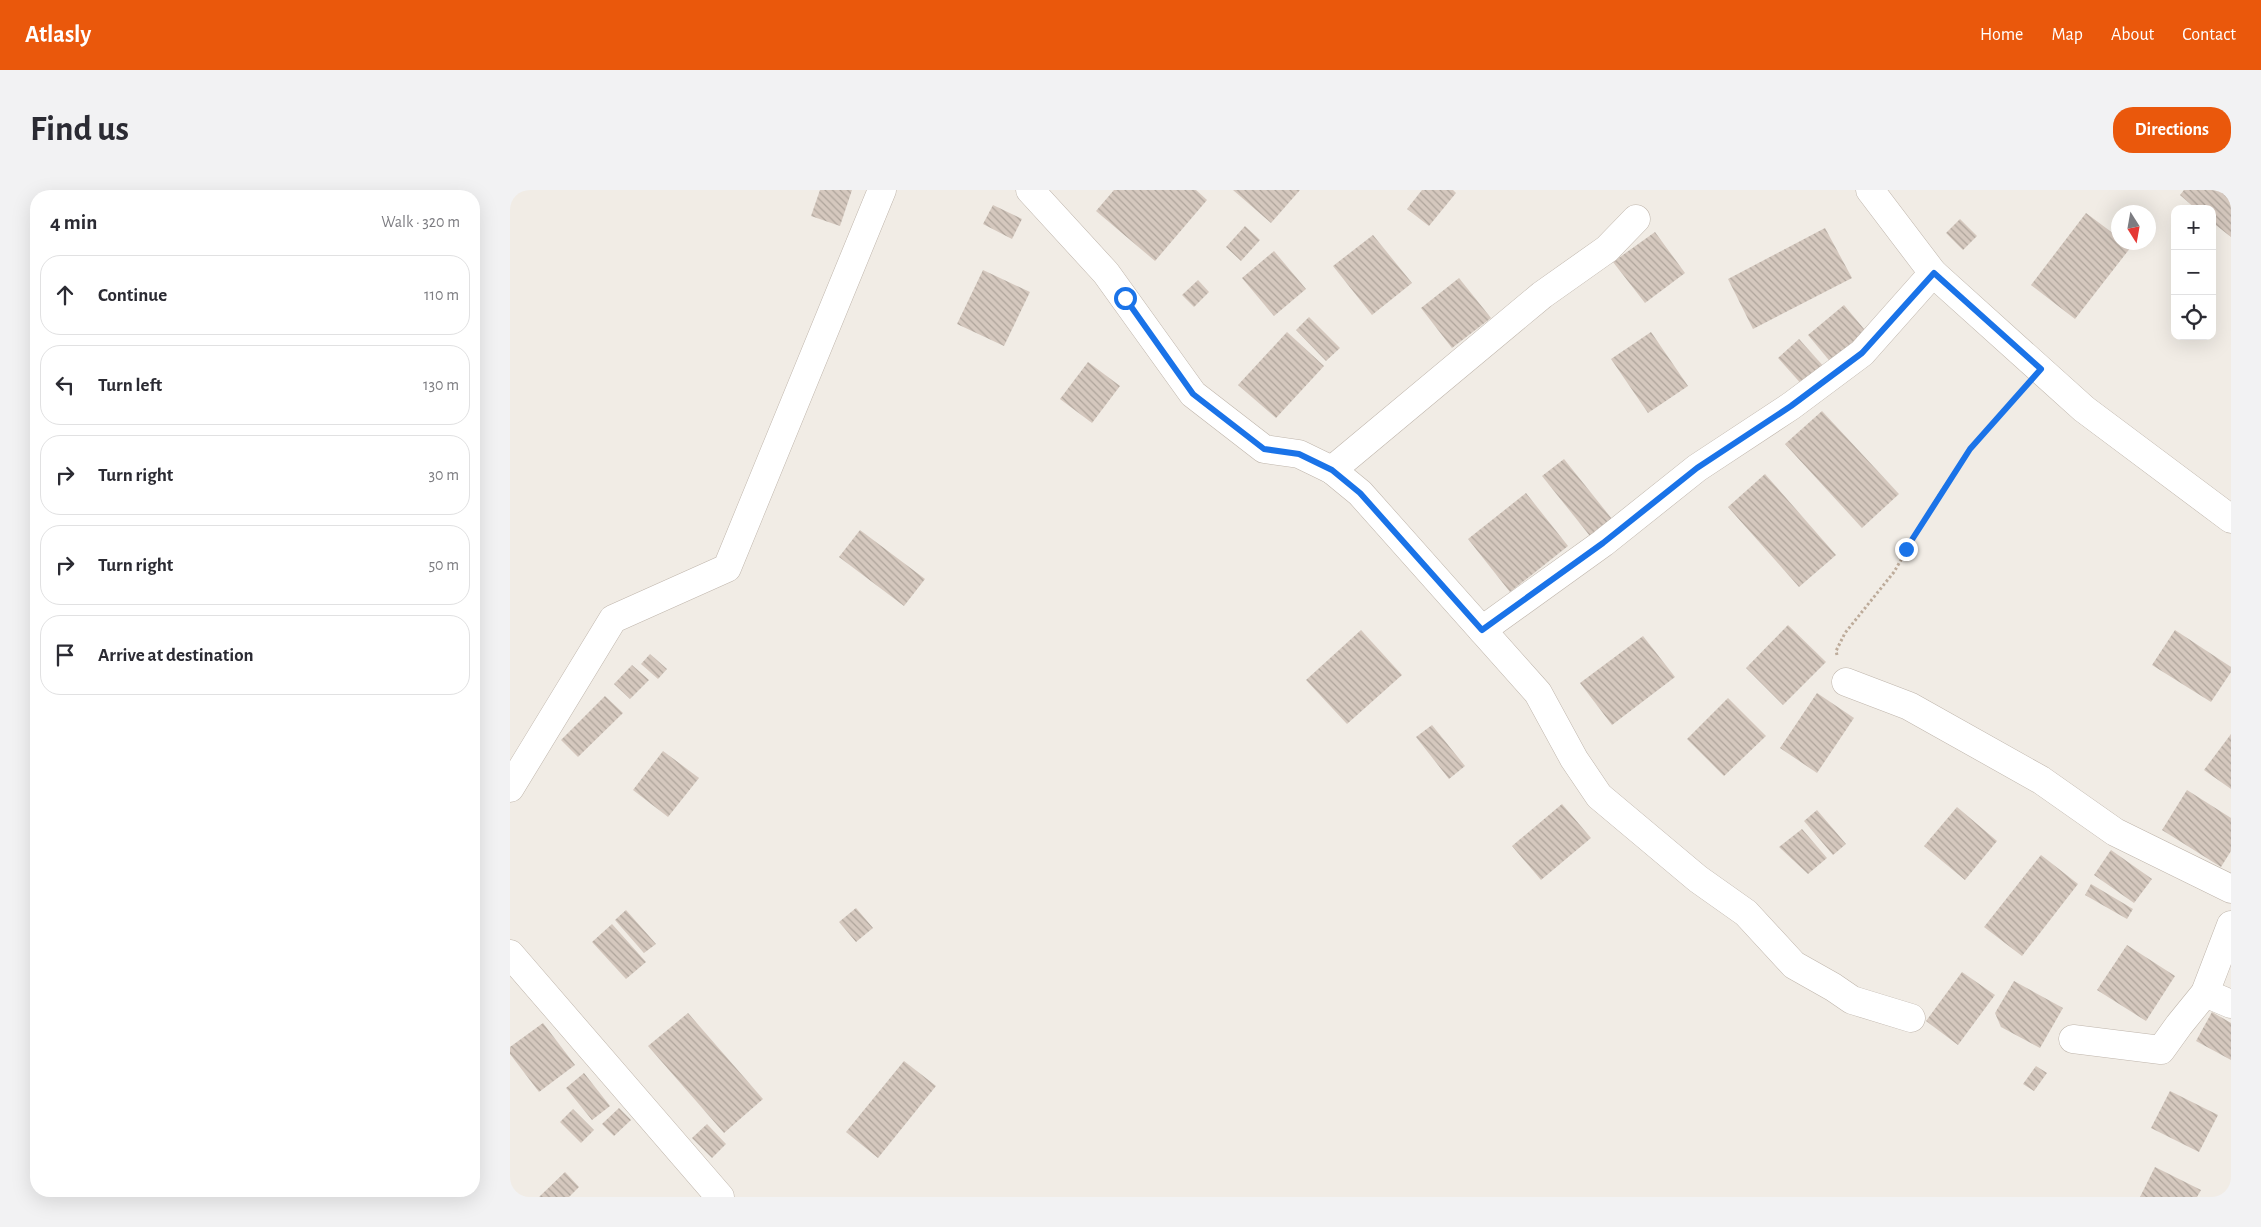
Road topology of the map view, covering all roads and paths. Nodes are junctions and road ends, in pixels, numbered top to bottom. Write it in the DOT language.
graph roads {
  1 [pos="882,190"];
  2 [pos="1030,190"];
  3 [pos="1870,190"];
  4 [pos="1636,219"];
  5 [pos="1934,273"];
  6 [pos="2041,369"];
  7 [pos="1332,470"];
  8 [pos="2231,519"];
  9 [pos="1482,630"];
  10 [pos="1846,682"];
  11 [pos="510,788"];
  12 [pos="2231,889"];
  13 [pos="2231,924"];
  14 [pos="510,954"];
  15 [pos="2205,993"];
  16 [pos="2231,1004"];
  17 [pos="1911,1018"];
  18 [pos="2073,1039"];
  19 [pos="720,1197"];
  1 -- 11 [label="street"];
  2 -- 7 [label="street"];
  3 -- 5 [label="street"];
  4 -- 7 [label="street"];
  5 -- 6 [label="street"];
  5 -- 9 [label="street"];
  6 -- 8 [label="street"];
  6 -- 10 [label="path"];
  7 -- 9 [label="street"];
  9 -- 17 [label="street"];
  10 -- 12 [label="street"];
  13 -- 15 [label="street"];
  14 -- 19 [label="street"];
  15 -- 16 [label="street"];
  15 -- 18 [label="street"];
}
